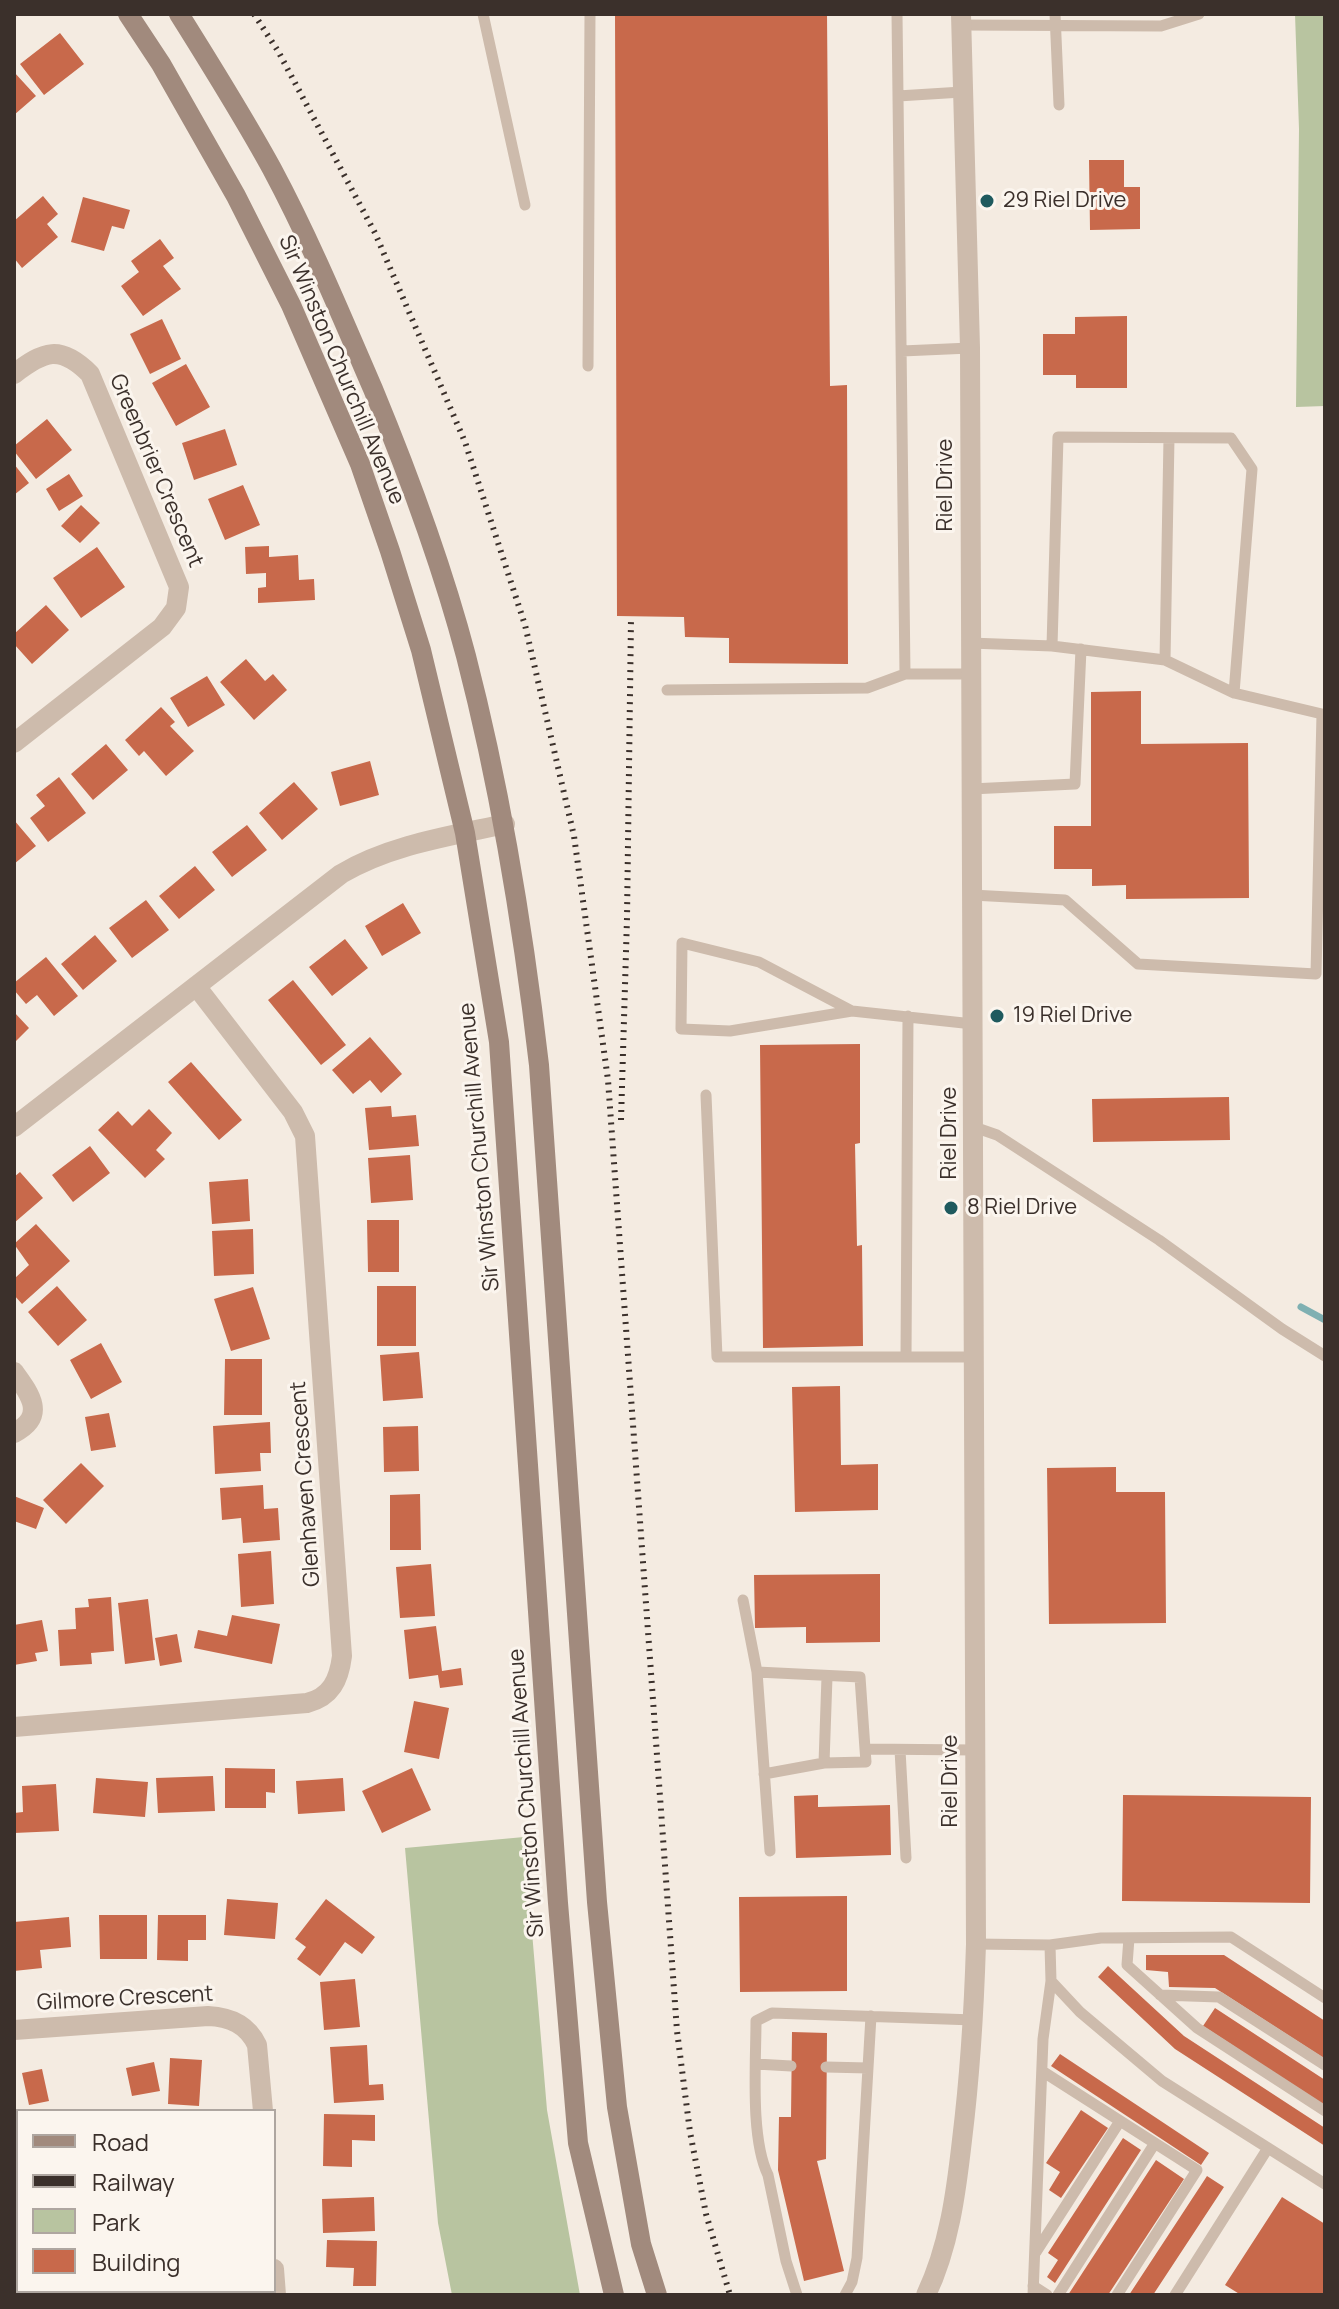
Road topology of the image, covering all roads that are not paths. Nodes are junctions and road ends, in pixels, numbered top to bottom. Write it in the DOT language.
graph roads {
  1 [pos="128,14"];
  2 [pos="179,14"];
  3 [pos="483,14"];
  4 [pos="590,14"];
  5 [pos="897,14"];
  6 [pos="1199,14"];
  7 [pos="961,20"];
  8 [pos="1055,20"];
  9 [pos="962,92"];
  10 [pos="898,96"];
  11 [pos="1059,105"];
  12 [pos="525,205"];
  13 [pos="970,348"];
  14 [pos="902,351"];
  15 [pos="588,366"];
  16 [pos="14,374"];
  17 [pos="1169,438"];
  18 [pos="970,643"];
  19 [pos="1052,646"];
  20 [pos="1081,649"];
  21 [pos="1165,660"];
  22 [pos="905,674"];
  23 [pos="971,674"];
  24 [pos="667,690"];
  25 [pos="1234,693"];
  26 [pos="14,743"];
  27 [pos="971,789"];
  28 [pos="505,824"];
  29 [pos="465,833"];
  30 [pos="972,895"];
  31 [pos="196,986"];
  32 [pos="852,1011"];
  33 [pos="908,1016"];
  34 [pos="973,1024"];
  35 [pos="706,1095"];
  36 [pos="14,1127"];
  37 [pos="974,1127"];
  38 [pos="1325,1356"];
  39 [pos="906,1357"];
  40 [pos="974,1357"];
  41 [pos="14,1372"];
  42 [pos="14,1433"];
  43 [pos="743,1600"];
  44 [pos="757,1672"];
  45 [pos="827,1677"];
  46 [pos="14,1727"];
  47 [pos="865,1749"];
  48 [pos="900,1750"];
  49 [pos="975,1750"];
  50 [pos="824,1763"];
  51 [pos="764,1774"];
  52 [pos="770,1851"];
  53 [pos="906,1858"];
  54 [pos="1129,1938"];
  55 [pos="976,1944"];
  56 [pos="1050,1945"];
  57 [pos="1051,1981"];
  58 [pos="1160,1995"];
  59 [pos="1325,1998"];
  60 [pos="871,2016"];
  61 [pos="974,2020"];
  62 [pos="14,2030"];
  63 [pos="756,2064"];
  64 [pos="1325,2065"];
  65 [pos="791,2066"];
  66 [pos="826,2067"];
  67 [pos="868,2068"];
  68 [pos="1042,2071"];
  69 [pos="263,2109"];
  70 [pos="1325,2111"];
  71 [pos="1120,2121"];
  72 [pos="1155,2143"];
  73 [pos="1268,2148"];
  74 [pos="1325,2184"];
  75 [pos="1034,2255"];
  76 [pos="1033,2290"];
  77 [pos="614,2295"];
  78 [pos="657,2295"];
  79 [pos="797,2295"];
  80 [pos="845,2295"];
  81 [pos="926,2295"];
  82 [pos="1047,2295"];
  83 [pos="1058,2295"];
  84 [pos="1117,2295"];
  85 [pos="1175,2295"];
  1 -- 29 [label="main road, Sir Winston Churchill Avenue"];
  2 -- 28 [label="main road, Sir Winston Churchill Avenue"];
  3 -- 12 [label="lane"];
  4 -- 15 [label="lane"];
  5 -- 10 [label="lane"];
  6 -- 8 [label="lane"];
  7 -- 8 [label="lane"];
  7 -- 9 [label="street, Riel Drive"];
  8 -- 11 [label="lane"];
  9 -- 10 [label="lane"];
  9 -- 13 [label="street, Riel Drive"];
  10 -- 14 [label="lane"];
  13 -- 14 [label="lane"];
  13 -- 18 [label="street, Riel Drive"];
  14 -- 22 [label="lane"];
  16 -- 26 [label="street, Greenbrier Crescent"];
  17 -- 19 [label="lane"];
  17 -- 21 [label="lane"];
  17 -- 25 [label="lane"];
  18 -- 19 [label="lane"];
  18 -- 23 [label="street, Riel Drive"];
  19 -- 20 [label="lane"];
  20 -- 21 [label="lane"];
  20 -- 27 [label="lane"];
  21 -- 25 [label="lane"];
  22 -- 23 [label="lane"];
  22 -- 24 [label="lane"];
  23 -- 27 [label="street, Riel Drive"];
  25 -- 30 [label="lane"];
  27 -- 30 [label="street, Riel Drive"];
  28 -- 29 [label="street"];
  28 -- 78 [label="main road, Sir Winston Churchill Avenue"];
  29 -- 31 [label="street"];
  29 -- 77 [label="main road, Sir Winston Churchill Avenue"];
  30 -- 34 [label="street, Riel Drive"];
  31 -- 36 [label="street"];
  31 -- 46 [label="street, Glenhaven Crescent"];
  32 -- 32 [label="lane"];
  32 -- 33 [label="lane"];
  33 -- 34 [label="lane"];
  33 -- 39 [label="lane"];
  34 -- 37 [label="street, Riel Drive"];
  35 -- 39 [label="lane"];
  37 -- 38 [label="lane"];
  37 -- 40 [label="street, Riel Drive"];
  39 -- 40 [label="lane"];
  40 -- 49 [label="street, Riel Drive"];
  41 -- 42 [label="street"];
  43 -- 44 [label="lane"];
  44 -- 45 [label="lane"];
  44 -- 51 [label="lane"];
  45 -- 47 [label="lane"];
  45 -- 50 [label="lane"];
  47 -- 48 [label="lane"];
  47 -- 50 [label="lane"];
  48 -- 49 [label="lane"];
  48 -- 53 [label="lane"];
  49 -- 55 [label="street, Riel Drive"];
  50 -- 51 [label="lane"];
  51 -- 52 [label="lane"];
  54 -- 56 [label="lane"];
  54 -- 58 [label="lane"];
  54 -- 59 [label="lane"];
  55 -- 56 [label="lane"];
  55 -- 61 [label="street, Riel Drive"];
  56 -- 57 [label="lane"];
  57 -- 68 [label="lane"];
  57 -- 73 [label="lane"];
  58 -- 64 [label="lane"];
  58 -- 70 [label="lane"];
  60 -- 61 [label="lane"];
  60 -- 63 [label="lane"];
  60 -- 67 [label="lane"];
  61 -- 81 [label="street, Riel Drive"];
  62 -- 69 [label="street, Gilmore Crescent"];
  63 -- 65 [label="lane"];
  63 -- 79 [label="lane"];
  66 -- 67 [label="lane"];
  67 -- 80 [label="lane"];
  68 -- 71 [label="lane"];
  68 -- 75 [label="lane"];
  71 -- 72 [label="lane"];
  71 -- 75 [label="lane"];
  72 -- 83 [label="lane"];
  72 -- 84 [label="lane"];
  73 -- 74 [label="lane"];
  73 -- 85 [label="lane"];
  75 -- 76 [label="lane"];
  76 -- 82 [label="lane"];
}
